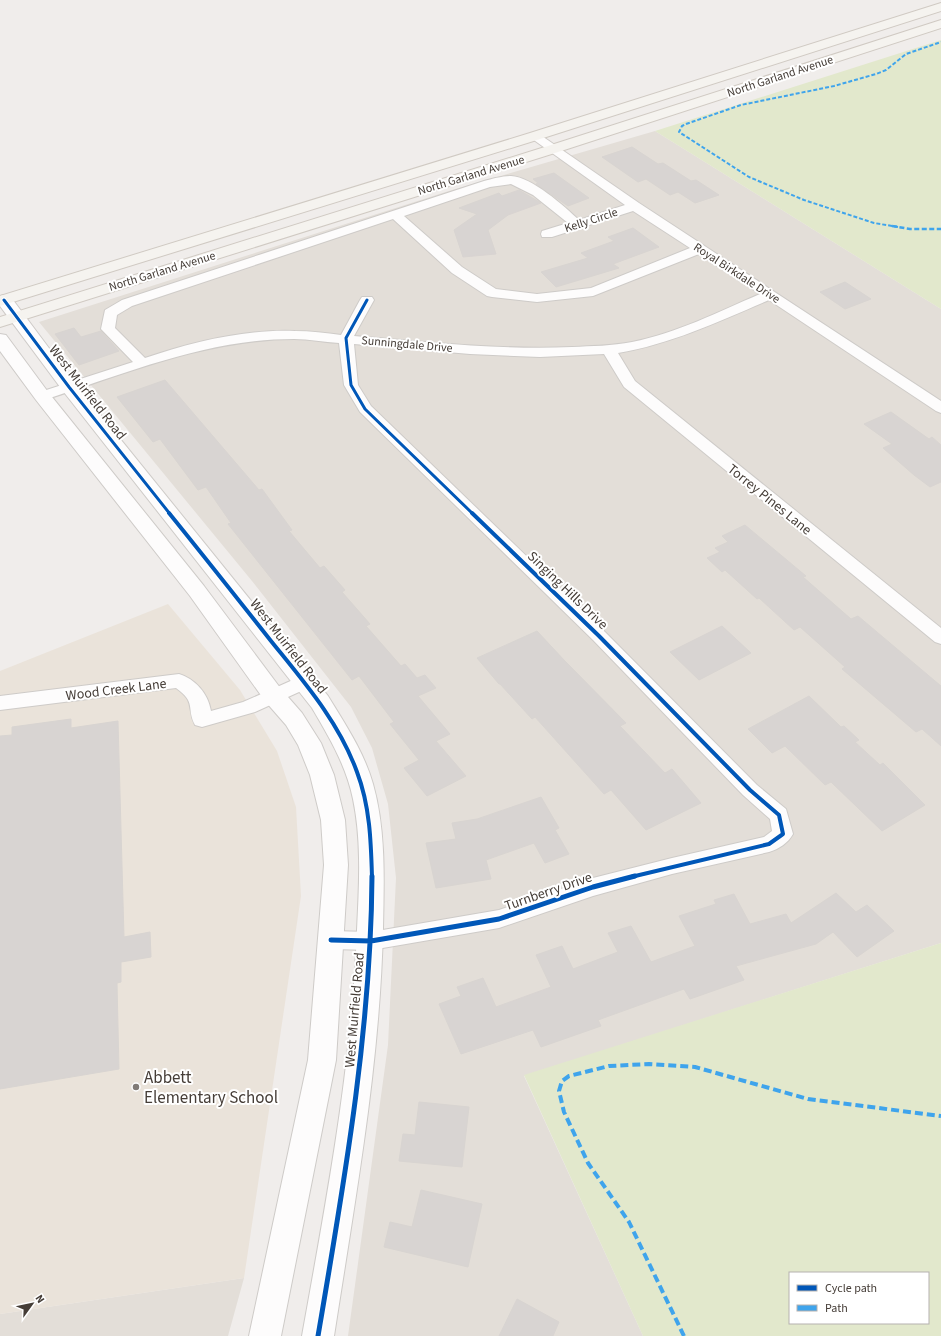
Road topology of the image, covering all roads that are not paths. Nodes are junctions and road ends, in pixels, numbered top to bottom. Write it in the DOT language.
graph roads {
  1 [pos="941,7"];
  2 [pos="941,24"];
  3 [pos="535,136"];
  4 [pos="555,149"];
  5 [pos="635,206"];
  6 [pos="396,215"];
  7 [pos="577,225"];
  8 [pos="547,234"];
  9 [pos="700,249"];
  10 [pos="770,295"];
  11 [pos="368,300"];
  12 [pos="5,310"];
  13 [pos="346,338"];
  14 [pos="0,339"];
  15 [pos="609,350"];
  16 [pos="142,363"];
  17 [pos="68,387"];
  18 [pos="42,396"];
  19 [pos="941,408"];
  20 [pos="941,638"];
  21 [pos="304,682"];
  22 [pos="273,694"];
  23 [pos="0,703"];
  24 [pos="769,844"];
  25 [pos="331,940"];
  26 [pos="371,941"];
  27 [pos="265,1336"];
  28 [pos="318,1336"];
  1 -- 3 [label="main road, North Garland Avenue"];
  2 -- 4 [label="main road, North Garland Avenue"];
  3 -- 4 [label="street, Royal Birkdale Drive"];
  3 -- 12 [label="main road, North Garland Avenue"];
  4 -- 5 [label="street, Royal Birkdale Drive"];
  4 -- 12 [label="main road, North Garland Avenue"];
  5 -- 7 [label="street, Kelly Circle"];
  5 -- 9 [label="street, Royal Birkdale Drive"];
  6 -- 7 [label="street"];
  6 -- 9 [label="street"];
  6 -- 16 [label="street"];
  7 -- 8 [label="street, Kelly Circle"];
  9 -- 10 [label="street, Royal Birkdale Drive"];
  10 -- 15 [label="street, Sunningdale Drive"];
  10 -- 19 [label="street, Royal Birkdale Drive"];
  11 -- 13 [label="street"];
  12 -- 17 [label="street, West Muirfield Road"];
  13 -- 15 [label="street, Sunningdale Drive"];
  13 -- 16 [label="street, Sunningdale Drive"];
  13 -- 24 [label="street, Singing Hills Drive"];
  14 -- 18 [label="street, West Muirfield Road"];
  15 -- 20 [label="street, Torrey Pines Lane"];
  16 -- 17 [label="street, Sunningdale Drive"];
  17 -- 18 [label="street, Sunningdale Drive"];
  17 -- 21 [label="street, West Muirfield Road"];
  18 -- 22 [label="street, West Muirfield Road"];
  21 -- 22 [label="street"];
  21 -- 26 [label="street, West Muirfield Road"];
  22 -- 23 [label="street, Wood Creek Lane"];
  22 -- 25 [label="street, West Muirfield Road"];
  24 -- 26 [label="street, Turnberry Drive"];
  25 -- 26 [label="street, Turnberry Drive"];
  25 -- 27 [label="street, West Muirfield Road"];
  26 -- 28 [label="street, West Muirfield Road"];
}
